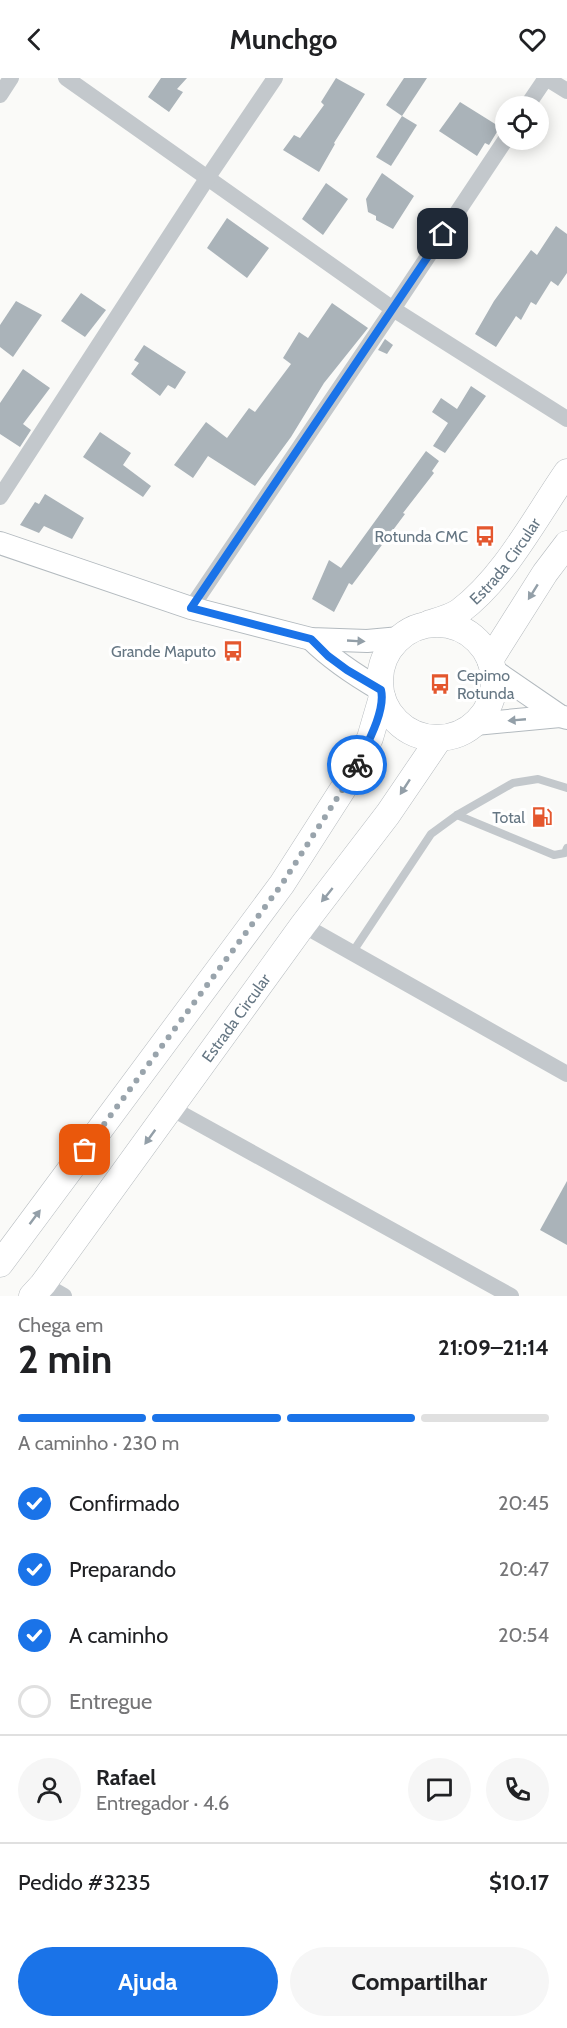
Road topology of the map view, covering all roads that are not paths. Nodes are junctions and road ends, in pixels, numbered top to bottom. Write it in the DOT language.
graph roads {
  1 [pos="11,78"];
  2 [pos="66,78"];
  3 [pos="275,78"];
  4 [pos="546,78"];
  5 [pos="567,91"];
  6 [pos="0,95"];
  7 [pos="534,96"];
  8 [pos="499,150"];
  9 [pos="208,177"];
  10 [pos="393,309"];
  11 [pos="567,419"];
  12 [pos="567,472"];
  13 [pos="0,497"];
  14 [pos="0,543"];
  15 [pos="567,544"];
  16 [pos="191,608"];
  17 [pos="411,632"];
  18 [pos="311,639"];
  19 [pos="491,665"];
  20 [pos="382,694"];
  21 [pos="563,717"];
  22 [pos="475,724"];
  23 [pos="439,739"];
  24 [pos="567,788"];
  25 [pos="456,815"];
  26 [pos="567,849"];
  27 [pos="303,925"];
  28 [pos="352,953"];
  29 [pos="567,1074"];
  30 [pos="171,1108"];
  31 [pos="0,1264"];
  32 [pos="46,1292"];
  33 [pos="511,1296"];
  1 -- 6 [label="street"];
  2 -- 9 [label="street"];
  3 -- 9 [label="street"];
  4 -- 5 [label="street"];
  4 -- 7 [label="street"];
  8 -- 10 [label="street"];
  9 -- 10 [label="street"];
  9 -- 13 [label="street"];
  10 -- 11 [label="street"];
  10 -- 16 [label="street"];
  12 -- 17 [label="main road, Estrada Circular"];
  14 -- 16 [label="street"];
  15 -- 19 [label="main road, one-way"];
  16 -- 18 [label="street"];
  18 -- 17 [label="street, one-way"];
  17 -- 19 [label="main road"];
  17 -- 20 [label="main road"];
  18 -- 20 [label="street"];
  19 -- 21 [label="street"];
  19 -- 22 [label="main road"];
  20 -- 23 [label="main road"];
  31 -- 20 [label="main road, one-way"];
  21 -- 22 [label="street, one-way"];
  22 -- 23 [label="main road"];
  23 -- 27 [label="main road, Estrada Circular, one-way"];
  24 -- 25 [label="lane"];
  25 -- 26 [label="lane"];
  25 -- 28 [label="lane"];
  27 -- 28 [label="street"];
  27 -- 30 [label="main road, Estrada Circular"];
  28 -- 29 [label="street"];
  30 -- 32 [label="main road, Estrada Circular, one-way"];
  30 -- 33 [label="street"];
}
